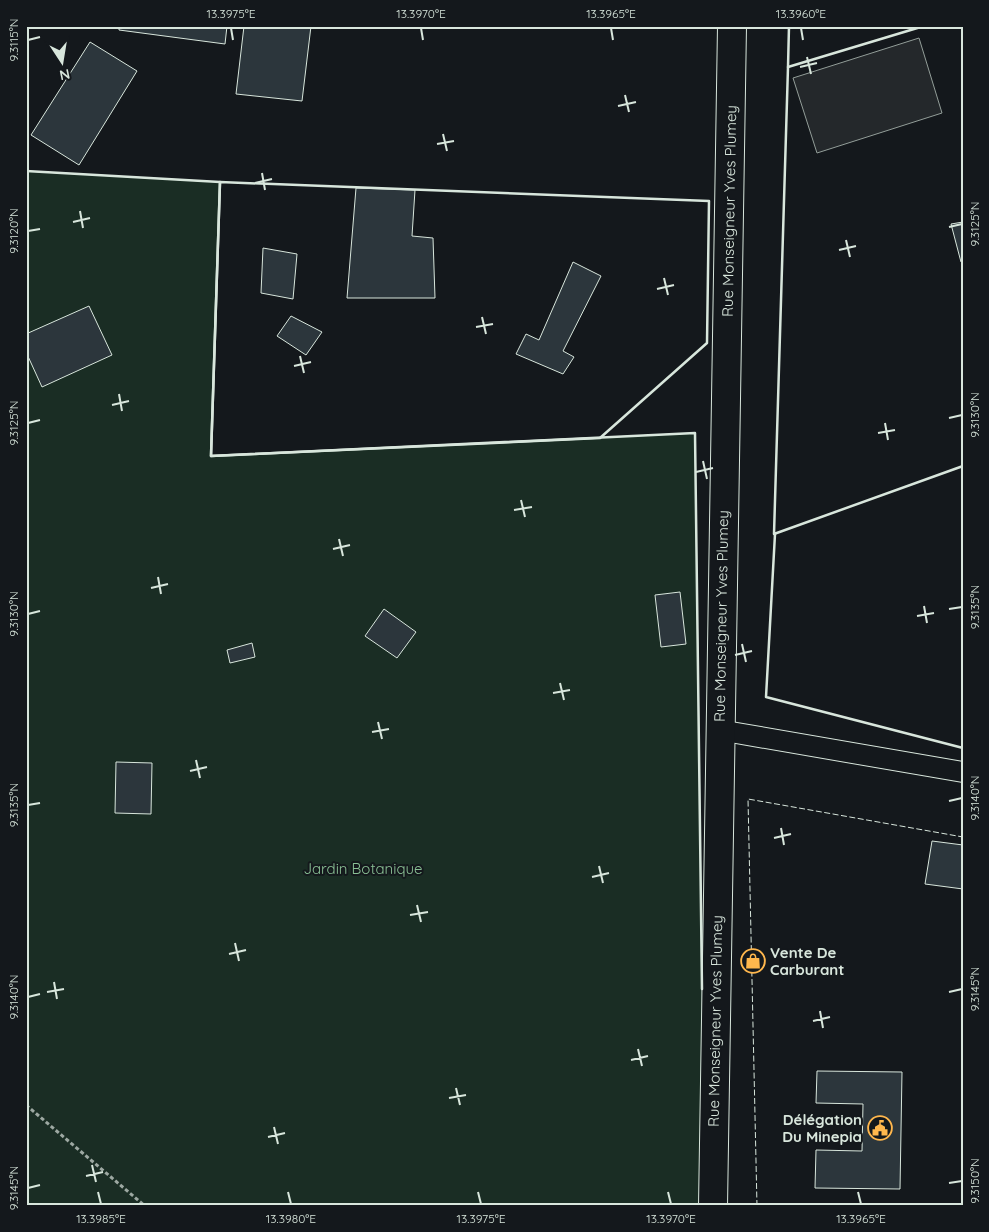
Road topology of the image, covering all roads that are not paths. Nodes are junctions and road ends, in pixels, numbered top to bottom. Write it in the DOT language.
graph roads {
  1 [pos="732,26"];
  2 [pos="720,730"];
  3 [pos="963,772"];
  4 [pos="713,1206"];
  1 -- 2 [label="main road, Rue Monseigneur Yves Plumey"];
  2 -- 3 [label="street"];
  2 -- 4 [label="main road, Rue Monseigneur Yves Plumey"];
}
